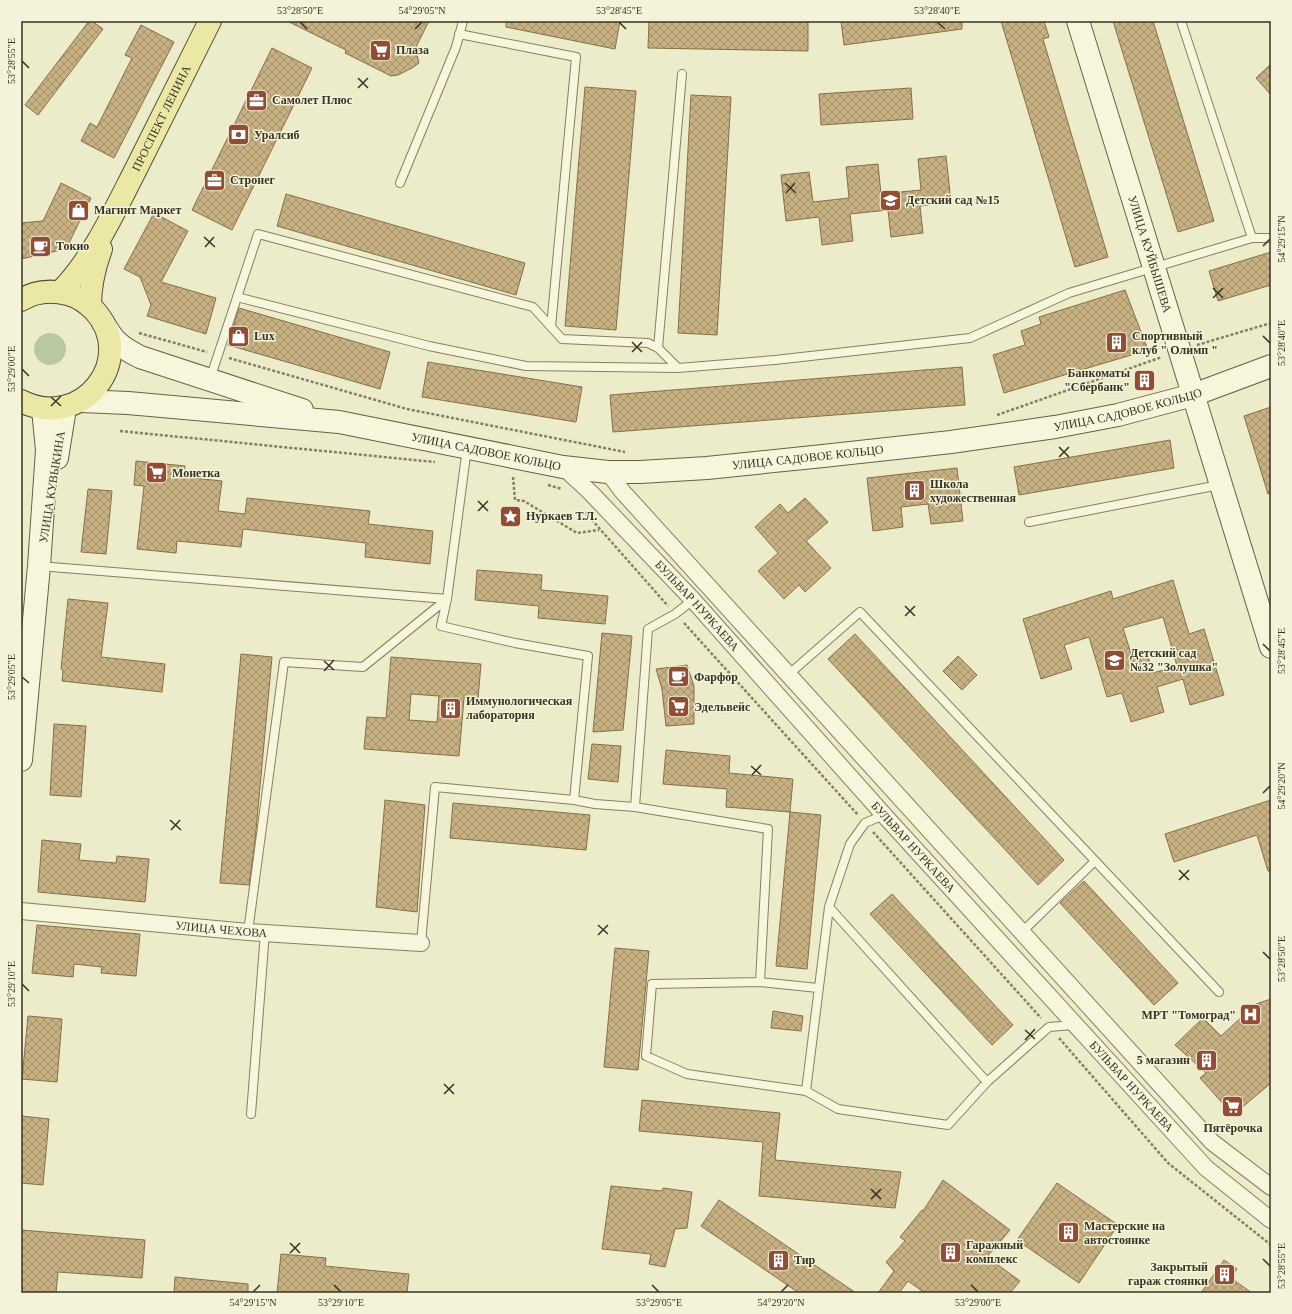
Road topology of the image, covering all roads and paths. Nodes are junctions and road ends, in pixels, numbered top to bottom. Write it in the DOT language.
graph roads {
  1 [pos="210,21"];
  2 [pos="462,21"];
  3 [pos="1078,21"];
  4 [pos="1182,21"];
  5 [pos="459,34"];
  6 [pos="682,74"];
  7 [pos="400,183"];
  8 [pos="112,216"];
  9 [pos="1252,238"];
  10 [pos="1271,238"];
  11 [pos="1154,268"];
  12 [pos="60,292"];
  13 [pos="27,294"];
  14 [pos="237,297"];
  15 [pos="90,306"];
  16 [pos="1271,323"];
  17 [pos="104,324"];
  18 [pos="551,327"];
  19 [pos="133,331"];
  20 [pos="658,348"];
  21 [pos="1179,351"];
  22 [pos="218,355"];
  23 [pos="1271,366"];
  24 [pos="678,368"];
  25 [pos="210,380"];
  26 [pos="1193,396"];
  27 [pos="73,404"];
  28 [pos="29,406"];
  29 [pos="991,417"];
  30 [pos="339,422"];
  31 [pos="120,431"];
  32 [pos="630,452"];
  33 [pos="466,456"];
  34 [pos="563,467"];
  35 [pos="608,472"];
  36 [pos="513,474"];
  37 [pos="544,484"];
  38 [pos="1221,485"];
  39 [pos="566,490"];
  40 [pos="580,507"];
  41 [pos="1030,522"];
  42 [pos="600,529"];
  43 [pos="39,566"];
  44 [pos="447,599"];
  45 [pos="693,600"];
  46 [pos="675,614"];
  47 [pos="1271,647"];
  48 [pos="788,675"];
  49 [pos="24,690"];
  50 [pos="21,760"];
  51 [pos="574,800"];
  52 [pos="635,807"];
  53 [pos="884,815"];
  54 [pos="1095,861"];
  55 [pos="829,907"];
  56 [pos="21,911"];
  57 [pos="248,932"];
  58 [pos="265,932"];
  59 [pos="1022,932"];
  60 [pos="421,943"];
  61 [pos="760,982"];
  62 [pos="818,988"];
  63 [pos="1219,992"];
  64 [pos="1074,1024"];
  65 [pos="1049,1026"];
  66 [pos="987,1082"];
  67 [pos="806,1091"];
  68 [pos="251,1114"];
  69 [pos="1271,1187"];
  70 [pos="1271,1220"];
  71 [pos="1271,1245"];
  1 -- 8 [label="main road, ПРОСПЕКТ ЛЕНИНА"];
  2 -- 5 [label="lane"];
  3 -- 11 [label="main road, УЛИЦА КУЙБЫШЕВА"];
  4 -- 9 [label="lane"];
  5 -- 7 [label="lane"];
  5 -- 18 [label="lane"];
  6 -- 20 [label="lane"];
  8 -- 12 [label="main road, ПРОСПЕКТ ЛЕНИНА"];
  8 -- 15 [label="main road, ПРОСПЕКТ ЛЕНИНА"];
  9 -- 10 [label="lane"];
  9 -- 11 [label="lane"];
  11 -- 21 [label="main road, УЛИЦА КУЙБЫШЕВА"];
  11 -- 24 [label="lane"];
  12 -- 13 [label="main road"];
  12 -- 15 [label="main road"];
  14 -- 18 [label="lane"];
  14 -- 22 [label="lane"];
  14 -- 24 [label="lane"];
  15 -- 17 [label="main road"];
  16 -- 21 [label="path"];
  17 -- 25 [label="main road, УЛИЦА САДОВОЕ КОЛЬЦО"];
  17 -- 27 [label="main road"];
  18 -- 20 [label="lane"];
  19 -- 22 [label="path"];
  20 -- 24 [label="lane"];
  21 -- 26 [label="main road, УЛИЦА КУЙБЫШЕВА"];
  21 -- 29 [label="path"];
  22 -- 25 [label="lane"];
  22 -- 32 [label="path"];
  23 -- 26 [label="main road, УЛИЦА САДОВОЕ КОЛЬЦО"];
  25 -- 30 [label="main road, УЛИЦА САДОВОЕ КОЛЬЦО"];
  26 -- 35 [label="main road, УЛИЦА САДОВОЕ КОЛЬЦО"];
  26 -- 38 [label="main road, УЛИЦА КУЙБЫШЕВА"];
  27 -- 28 [label="main road"];
  27 -- 30 [label="main road, УЛИЦА САДОВОЕ КОЛЬЦО"];
  27 -- 43 [label="main road, УЛИЦА КУВЫКИНА"];
  28 -- 43 [label="main road, УЛИЦА КУВЫКИНА"];
  30 -- 33 [label="main road, УЛИЦА САДОВОЕ КОЛЬЦО"];
  31 -- 33 [label="path"];
  33 -- 34 [label="main road, УЛИЦА САДОВОЕ КОЛЬЦО"];
  33 -- 44 [label="lane"];
  34 -- 35 [label="main road, УЛИЦА САДОВОЕ КОЛЬЦО"];
  34 -- 45 [label="street, БУЛЬВАР НУРКАЕВА"];
  35 -- 48 [label="street, БУЛЬВАР НУРКАЕВА"];
  36 -- 42 [label="path"];
  37 -- 39 [label="path"];
  38 -- 41 [label="lane"];
  38 -- 47 [label="main road, УЛИЦА КУЙБЫШЕВА"];
  40 -- 42 [label="path"];
  42 -- 46 [label="path"];
  43 -- 44 [label="lane"];
  43 -- 49 [label="main road, УЛИЦА КУВЫКИНА"];
  44 -- 51 [label="lane"];
  44 -- 57 [label="lane"];
  45 -- 46 [label="lane"];
  45 -- 53 [label="street, БУЛЬВАР НУРКАЕВА"];
  46 -- 52 [label="lane"];
  48 -- 54 [label="lane"];
  48 -- 59 [label="street, БУЛЬВАР НУРКАЕВА"];
  49 -- 50 [label="main road, УЛИЦА КУВЫКИНА"];
  51 -- 52 [label="lane"];
  51 -- 60 [label="lane"];
  52 -- 61 [label="lane"];
  53 -- 55 [label="lane"];
  53 -- 64 [label="street, БУЛЬВАР НУРКАЕВА"];
  54 -- 59 [label="lane"];
  54 -- 63 [label="lane"];
  55 -- 62 [label="lane"];
  55 -- 66 [label="lane"];
  56 -- 57 [label="street, УЛИЦА ЧЕХОВА"];
  57 -- 58 [label="street, УЛИЦА ЧЕХОВА"];
  58 -- 60 [label="street, УЛИЦА ЧЕХОВА"];
  58 -- 68 [label="lane"];
  59 -- 69 [label="street, БУЛЬВАР НУРКАЕВА"];
  61 -- 62 [label="lane"];
  61 -- 67 [label="lane"];
  62 -- 67 [label="lane"];
  64 -- 65 [label="lane"];
  64 -- 70 [label="street, БУЛЬВАР НУРКАЕВА"];
  65 -- 66 [label="lane"];
  65 -- 71 [label="path"];
  66 -- 67 [label="lane"];
}
